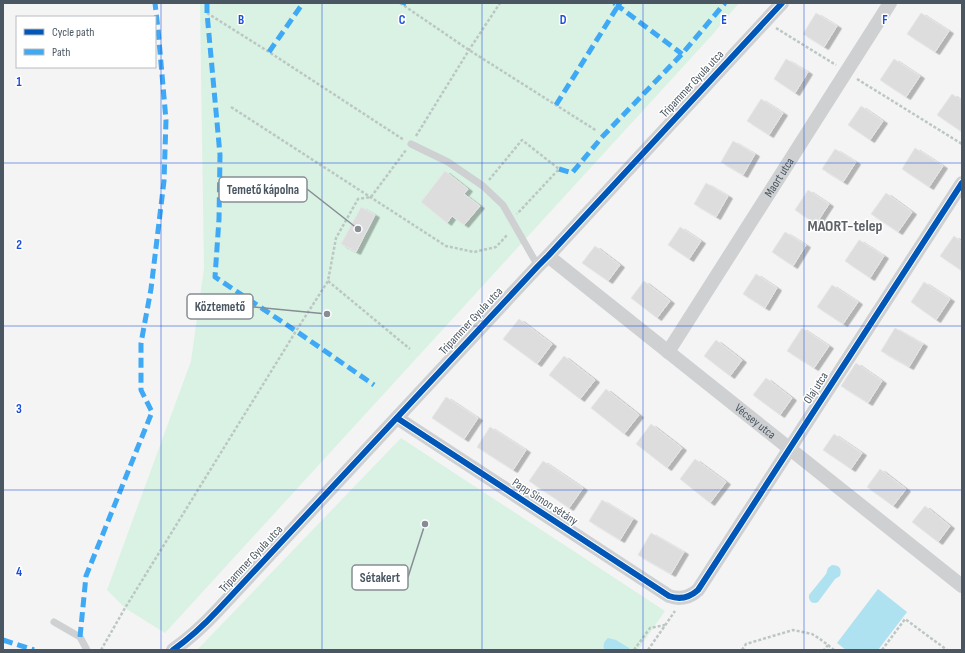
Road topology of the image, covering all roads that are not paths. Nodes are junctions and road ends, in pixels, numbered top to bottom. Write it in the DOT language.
graph roads {
  1 [pos="782,3"];
  2 [pos="890,3"];
  3 [pos="411,144"];
  4 [pos="962,183"];
  5 [pos="543,261"];
  6 [pos="668,352"];
  7 [pos="397,418"];
  8 [pos="790,449"];
  9 [pos="962,586"];
  10 [pos="684,598"];
  11 [pos="54,622"];
  12 [pos="87,650"];
  13 [pos="173,650"];
  1 -- 5 [label="street, Tripammer Gyula utca"];
  2 -- 6 [label="street, Maort utca"];
  3 -- 5 [label="lane"];
  4 -- 8 [label="street, Olaj utca"];
  5 -- 6 [label="street, Vécsey utca"];
  5 -- 7 [label="street, Tripammer Gyula utca"];
  6 -- 8 [label="street, Vécsey utca"];
  7 -- 10 [label="street, Papp Simon sétány"];
  7 -- 13 [label="street, Tripammer Gyula utca"];
  8 -- 9 [label="street, Vécsey utca"];
  8 -- 10 [label="street, Olaj utca"];
  11 -- 12 [label="lane"];
}
